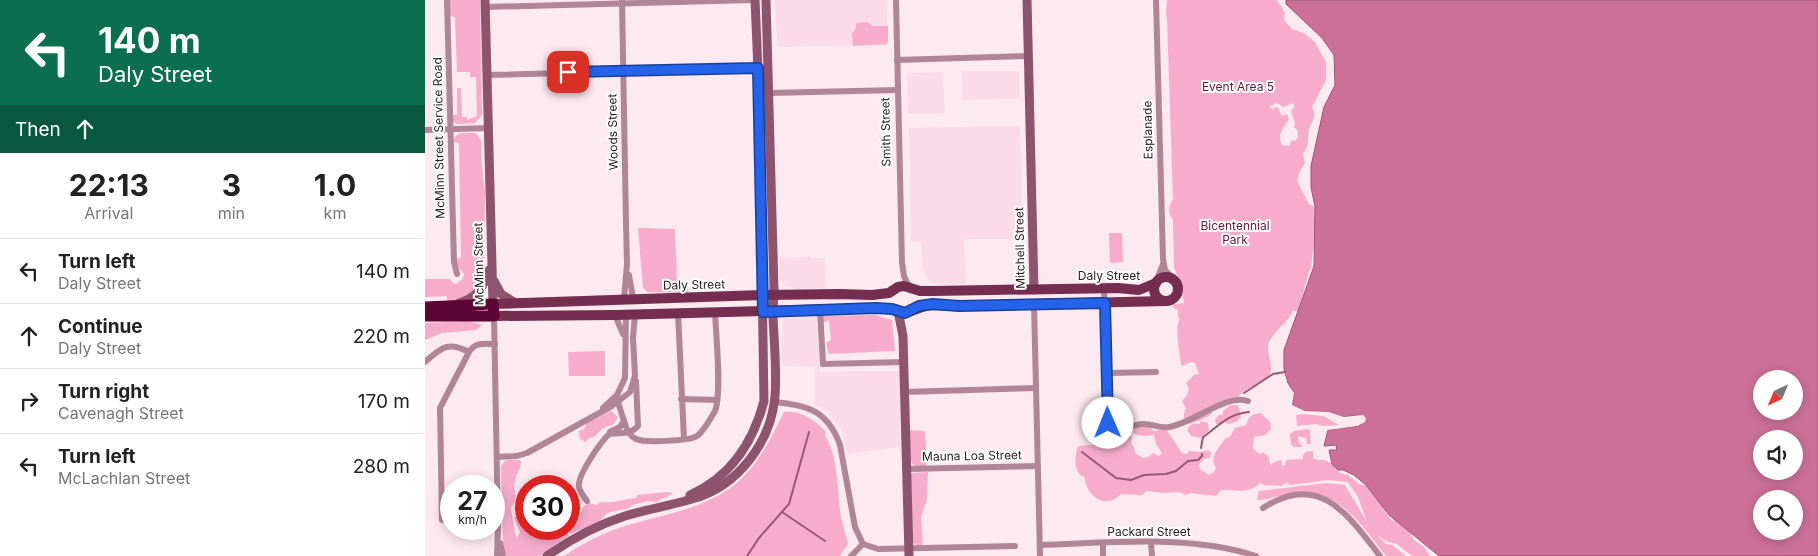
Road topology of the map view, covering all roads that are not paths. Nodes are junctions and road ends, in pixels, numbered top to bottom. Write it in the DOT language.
graph roads {
  1 [pos="447,0"];
  2 [pos="754,0"];
  3 [pos="766,0"];
  4 [pos="895,0"];
  5 [pos="1027,0"];
  6 [pos="1156,0"];
  7 [pos="622,2"];
  8 [pos="485,3"];
  9 [pos="1028,56"];
  10 [pos="897,60"];
  11 [pos="763,68"];
  12 [pos="623,71"];
  13 [pos="487,75"];
  14 [pos="898,90"];
  15 [pos="764,93"];
  16 [pos="488,128"];
  17 [pos="451,129"];
  18 [pos="425,130"];
  19 [pos="773,237"];
  20 [pos="761,238"];
  21 [pos="492,253"];
  22 [pos="1163,260"];
  23 [pos="902,263"];
  24 [pos="457,274"];
  25 [pos="492,276"];
  26 [pos="1175,280"];
  27 [pos="1156,282"];
  28 [pos="910,288"];
  29 [pos="896,289"];
  30 [pos="1104,289"];
  31 [pos="1034,290"];
  32 [pos="762,295"];
  33 [pos="775,295"];
  34 [pos="701,297"];
  35 [pos="628,298"];
  36 [pos="677,298"];
  37 [pos="1165,301"];
  38 [pos="514,302"];
  39 [pos="1105,303"];
  40 [pos="1034,304"];
  41 [pos="425,307"];
  42 [pos="444,307"];
  43 [pos="493,310"];
  44 [pos="820,310"];
  45 [pos="897,311"];
  46 [pos="911,311"];
  47 [pos="715,312"];
  48 [pos="768,312"];
  49 [pos="678,314"];
  50 [pos="625,315"];
  51 [pos="425,316"];
  52 [pos="903,336"];
  53 [pos="624,340"];
  54 [pos="495,344"];
  55 [pos="469,352"];
  56 [pos="625,359"];
  57 [pos="633,359"];
  58 [pos="425,362"];
  59 [pos="904,362"];
  60 [pos="774,365"];
  61 [pos="764,366"];
  62 [pos="1156,372"];
  63 [pos="1108,373"];
  64 [pos="635,376"];
  65 [pos="623,383"];
  66 [pos="632,388"];
  67 [pos="1036,388"];
  68 [pos="905,392"];
  69 [pos="617,395"];
  70 [pos="681,399"];
  71 [pos="717,400"];
  72 [pos="764,401"];
  73 [pos="1248,401"];
  74 [pos="774,402"];
  75 [pos="617,403"];
  76 [pos="587,419"];
  77 [pos="624,421"];
  78 [pos="639,424"];
  79 [pos="629,433"];
  80 [pos="607,436"];
  81 [pos="684,439"];
  82 [pos="641,441"];
  83 [pos="497,457"];
  84 [pos="1038,466"];
  85 [pos="906,469"];
  86 [pos="441,475"];
  87 [pos="497,475"];
  88 [pos="587,501"];
  89 [pos="657,507"];
  90 [pos="1263,508"];
  91 [pos="498,540"];
  92 [pos="500,540"];
  93 [pos="1103,543"];
  94 [pos="1151,543"];
  95 [pos="863,544"];
  96 [pos="1040,545"];
  97 [pos="1015,546"];
  98 [pos="908,552"];
  99 [pos="497,556"];
  100 [pos="503,556"];
  101 [pos="547,556"];
  102 [pos="851,556"];
  103 [pos="1040,556"];
  104 [pos="1103,556"];
  105 [pos="1152,556"];
  106 [pos="1256,556"];
  107 [pos="1380,556"];
  1 -- 17 [label="street, McMinn Street Service Road"];
  2 -- 7 [label="street"];
  2 -- 11 [label="street"];
  3 -- 11 [label="street"];
  4 -- 10 [label="street, Smith Street"];
  5 -- 9 [label="street, Mitchell Street"];
  6 -- 22 [label="street, Esplanade"];
  7 -- 8 [label="street"];
  7 -- 12 [label="street, Woods Street"];
  8 -- 13 [label="street, McMinn Street"];
  9 -- 10 [label="street"];
  9 -- 31 [label="street, Mitchell Street"];
  10 -- 14 [label="street, Smith Street"];
  11 -- 12 [label="street"];
  11 -- 15 [label="street"];
  12 -- 13 [label="street"];
  12 -- 35 [label="street, Woods Street"];
  13 -- 16 [label="street, McMinn Street"];
  14 -- 15 [label="street"];
  14 -- 23 [label="street, Smith Street"];
  15 -- 19 [label="street"];
  15 -- 20 [label="street"];
  16 -- 17 [label="street"];
  16 -- 21 [label="street, McMinn Street"];
  17 -- 18 [label="street"];
  17 -- 24 [label="street, McMinn Street Service Road"];
  19 -- 20 [label="street"];
  19 -- 33 [label="street"];
  20 -- 32 [label="street"];
  21 -- 25 [label="street, McMinn Street"];
  21 -- 42 [label="street"];
  22 -- 26 [label="street, Esplanade"];
  22 -- 27 [label="street, Esplanade"];
  23 -- 28 [label="street, Smith Street"];
  23 -- 29 [label="street, Smith Street"];
  25 -- 38 [label="street"];
  25 -- 43 [label="street, McMinn Street"];
  26 -- 27 [label="main road, Daly Street"];
  26 -- 37 [label="main road"];
  27 -- 30 [label="main road, Daly Street"];
  27 -- 37 [label="main road, Daly Street"];
  28 -- 29 [label="main road"];
  28 -- 31 [label="main road, Daly Street"];
  28 -- 46 [label="main road"];
  29 -- 33 [label="main road, Daly Street"];
  29 -- 45 [label="main road"];
  30 -- 31 [label="main road, Daly Street"];
  30 -- 39 [label="street"];
  31 -- 40 [label="main road, Mitchell Street"];
  32 -- 33 [label="main road, Daly Street"];
  32 -- 34 [label="main road, Daly Street"];
  32 -- 48 [label="street"];
  33 -- 48 [label="street"];
  34 -- 36 [label="main road, Daly Street"];
  34 -- 47 [label="main road"];
  35 -- 36 [label="main road, Daly Street"];
  35 -- 38 [label="main road, Daly Street"];
  35 -- 50 [label="main road"];
  36 -- 49 [label="main road"];
  37 -- 39 [label="main road, Daly Street"];
  38 -- 43 [label="main road, Daly Street"];
  39 -- 40 [label="main road, Daly Street"];
  39 -- 63 [label="street"];
  40 -- 46 [label="main road, Daly Street"];
  40 -- 67 [label="street, Mitchell Street"];
  41 -- 42 [label="highway"];
  42 -- 43 [label="highway"];
  43 -- 50 [label="main road"];
  43 -- 51 [label="highway"];
  43 -- 54 [label="street, McMinn Street"];
  44 -- 45 [label="main road"];
  44 -- 48 [label="main road"];
  44 -- 59 [label="street"];
  45 -- 46 [label="main road"];
  45 -- 52 [label="street"];
  46 -- 52 [label="street"];
  47 -- 48 [label="main road"];
  47 -- 49 [label="main road"];
  47 -- 71 [label="street"];
  48 -- 60 [label="street"];
  48 -- 61 [label="street"];
  49 -- 50 [label="main road"];
  49 -- 70 [label="street"];
  50 -- 53 [label="street"];
  50 -- 53 [label="street"];
  50 -- 57 [label="street"];
  52 -- 59 [label="street"];
  53 -- 56 [label="street"];
  54 -- 55 [label="street"];
  54 -- 83 [label="street, McMinn Street"];
  55 -- 58 [label="street"];
  55 -- 86 [label="street"];
  56 -- 57 [label="street"];
  56 -- 65 [label="street"];
  57 -- 64 [label="street"];
  59 -- 68 [label="street"];
  60 -- 61 [label="street"];
  60 -- 74 [label="street"];
  61 -- 72 [label="street"];
  62 -- 63 [label="street"];
  63 -- 73 [label="street"];
  64 -- 66 [label="street"];
  64 -- 78 [label="street"];
  65 -- 66 [label="street"];
  65 -- 69 [label="street"];
  66 -- 75 [label="street"];
  67 -- 68 [label="street"];
  67 -- 84 [label="street, Mitchell Street"];
  68 -- 85 [label="street"];
  69 -- 75 [label="street"];
  69 -- 76 [label="street"];
  70 -- 71 [label="street"];
  70 -- 81 [label="street"];
  71 -- 81 [label="street"];
  72 -- 74 [label="street"];
  72 -- 89 [label="street"];
  74 -- 89 [label="street"];
  74 -- 95 [label="street"];
  75 -- 76 [label="street"];
  75 -- 77 [label="street"];
  76 -- 83 [label="street"];
  77 -- 79 [label="street"];
  77 -- 80 [label="street"];
  78 -- 79 [label="street"];
  78 -- 82 [label="street"];
  79 -- 80 [label="street"];
  79 -- 82 [label="street"];
  80 -- 88 [label="street"];
  81 -- 82 [label="street"];
  83 -- 87 [label="street, McMinn Street"];
  84 -- 85 [label="street, Mauna Loa Street"];
  84 -- 96 [label="street, Mitchell Street"];
  85 -- 98 [label="street"];
  89 -- 101 [label="street"];
  90 -- 107 [label="street"];
  91 -- 99 [label="street"];
  92 -- 100 [label="street"];
  93 -- 94 [label="street, Packard Street"];
  93 -- 96 [label="street, Packard Street"];
  93 -- 104 [label="street"];
  94 -- 105 [label="street"];
  94 -- 106 [label="street, Packard Street"];
  95 -- 98 [label="street"];
  95 -- 102 [label="street"];
  96 -- 103 [label="street, Mitchell Street"];
  97 -- 98 [label="street"];
}
